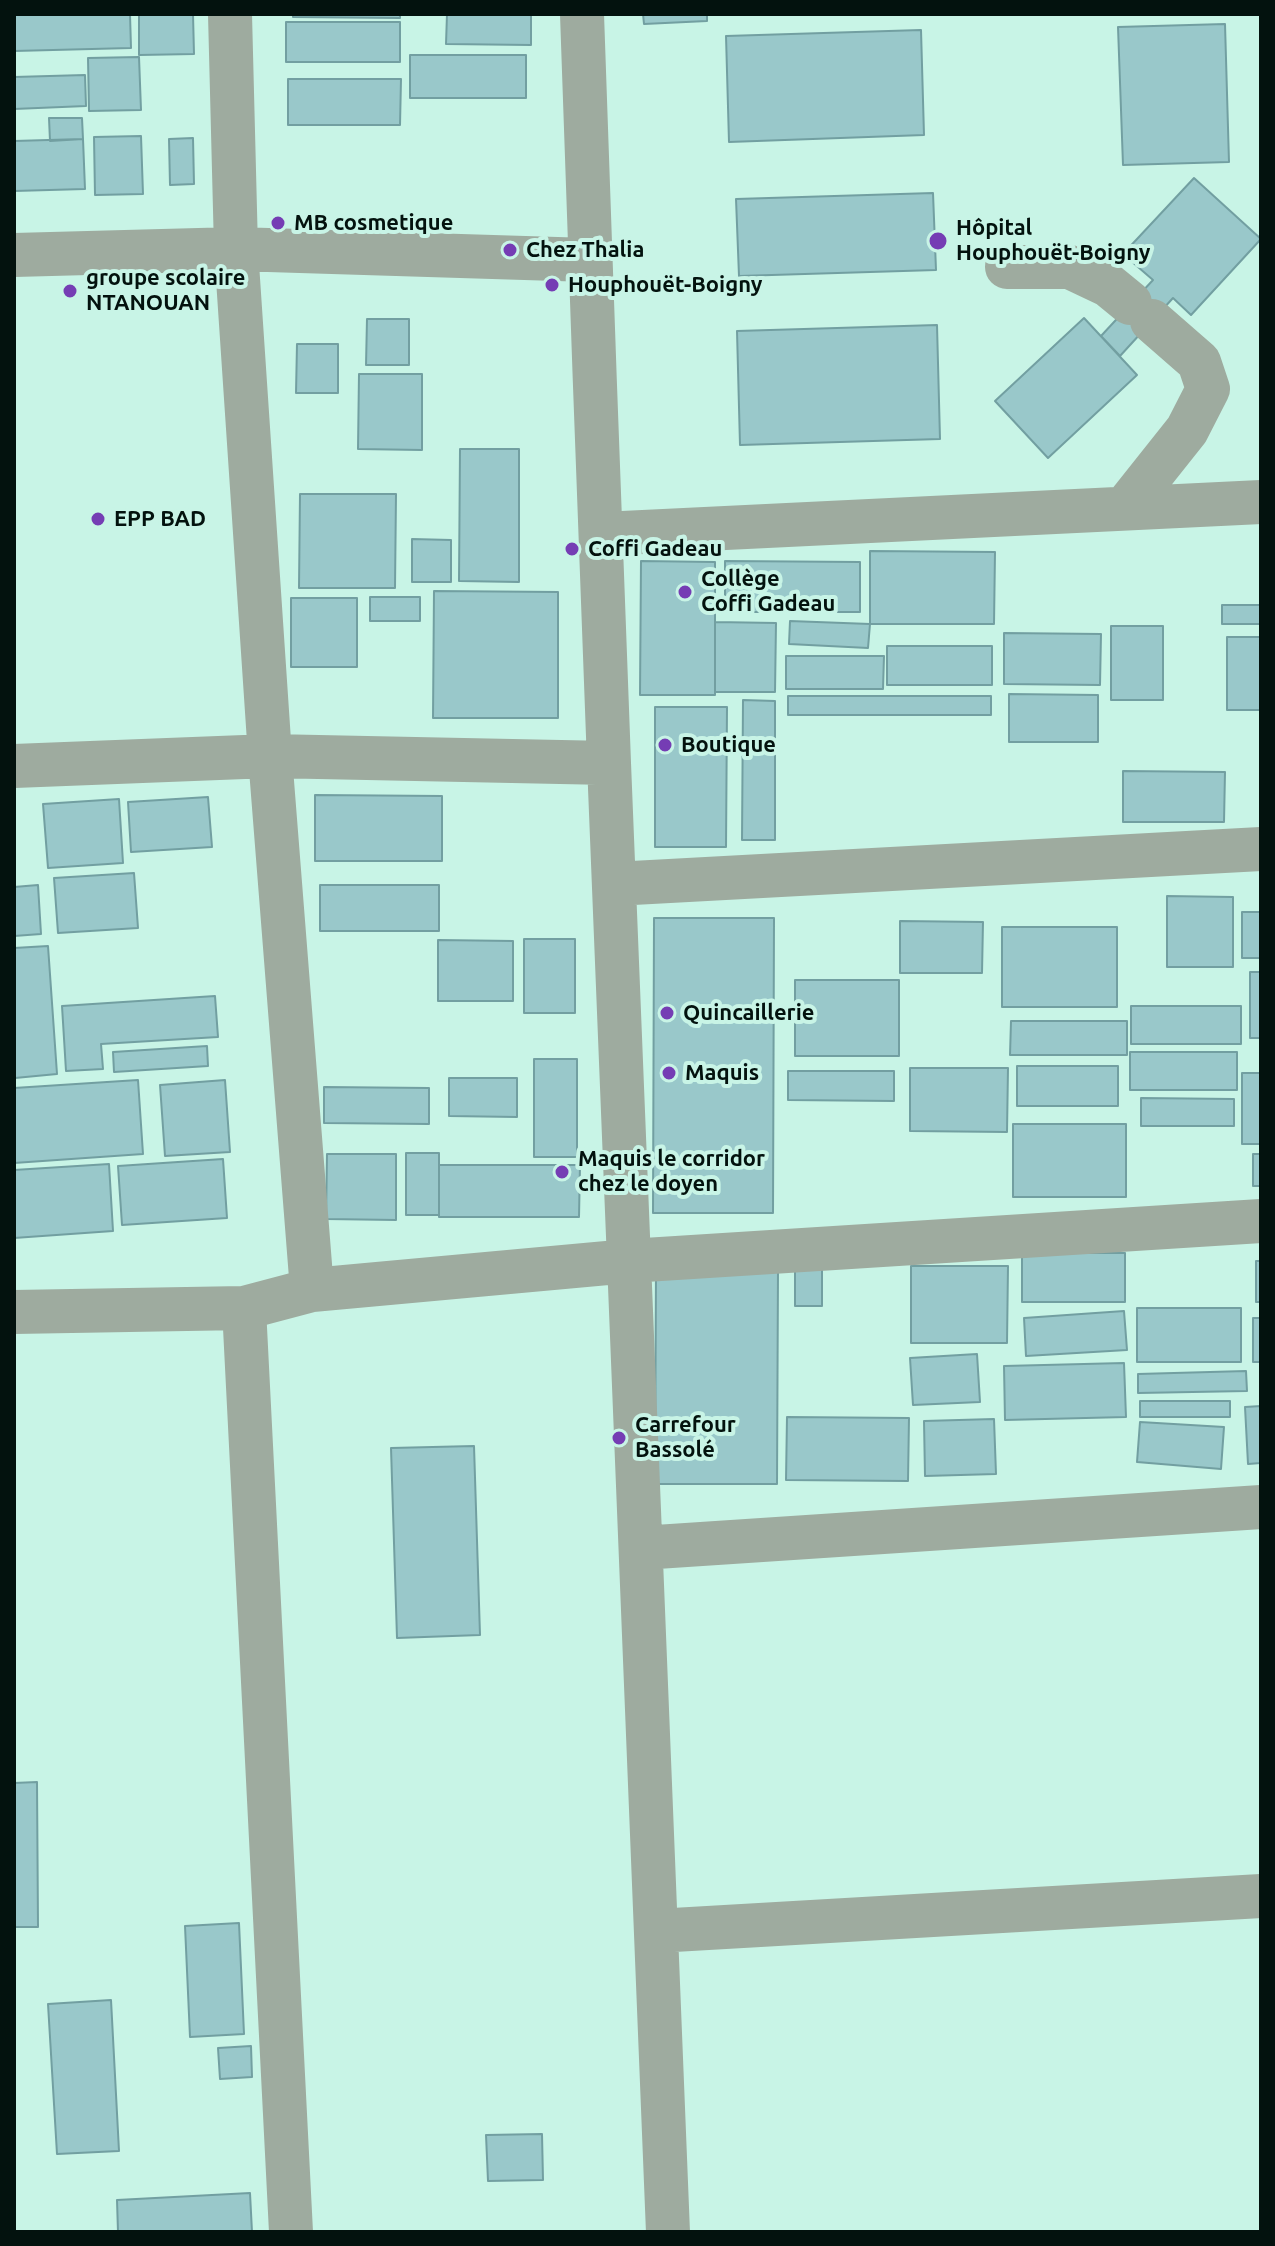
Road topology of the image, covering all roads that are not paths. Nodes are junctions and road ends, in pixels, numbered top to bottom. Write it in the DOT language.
graph roads {
  1 [pos="230,14"];
  2 [pos="582,14"];
  3 [pos="236,249"];
  4 [pos="14,255"];
  5 [pos="589,260"];
  6 [pos="1007,267"];
  7 [pos="1261,502"];
  8 [pos="1125,508"];
  9 [pos="602,534"];
  10 [pos="270,756"];
  11 [pos="609,763"];
  12 [pos="14,766"];
  13 [pos="1261,849"];
  14 [pos="614,884"];
  15 [pos="1261,1221"];
  16 [pos="629,1261"];
  17 [pos="312,1290"];
  18 [pos="244,1308"];
  19 [pos="14,1312"];
  20 [pos="1261,1507"];
  21 [pos="641,1548"];
  22 [pos="1261,1896"];
  23 [pos="656,1931"];
  24 [pos="291,2232"];
  25 [pos="668,2232"];
  1 -- 3 [label="street"];
  2 -- 5 [label="street"];
  3 -- 4 [label="street"];
  3 -- 5 [label="street"];
  3 -- 10 [label="street"];
  5 -- 9 [label="street"];
  6 -- 8 [label="street"];
  7 -- 8 [label="street"];
  8 -- 9 [label="street"];
  9 -- 11 [label="street"];
  10 -- 11 [label="street"];
  10 -- 12 [label="street"];
  10 -- 17 [label="street"];
  11 -- 14 [label="street"];
  13 -- 14 [label="street"];
  14 -- 16 [label="street"];
  15 -- 16 [label="street"];
  16 -- 17 [label="street"];
  16 -- 21 [label="street"];
  17 -- 18 [label="street"];
  18 -- 19 [label="street"];
  18 -- 24 [label="street"];
  20 -- 21 [label="street"];
  21 -- 23 [label="street"];
  22 -- 23 [label="street"];
  23 -- 25 [label="street"];
}
